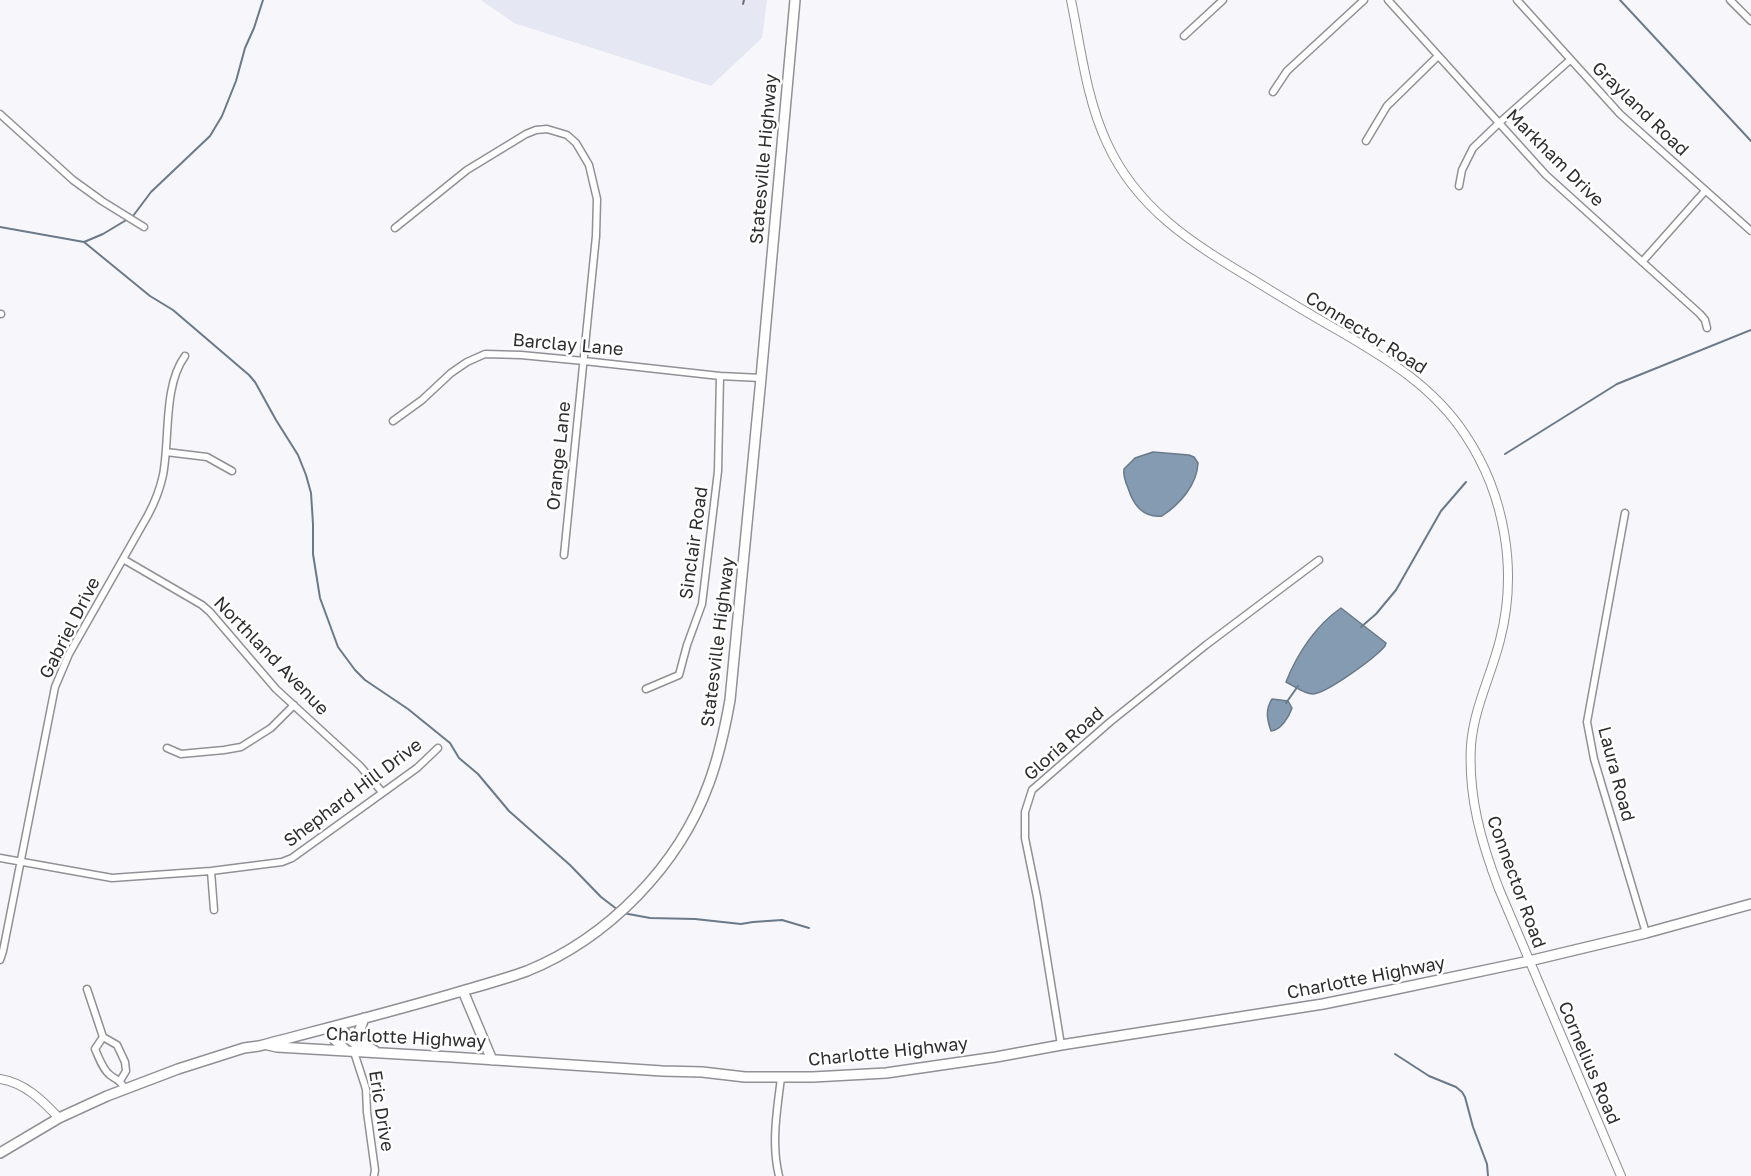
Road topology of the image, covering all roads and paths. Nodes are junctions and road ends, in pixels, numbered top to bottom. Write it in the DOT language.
graph roads {
  1 [pos="795,0"];
  2 [pos="1071,0"];
  3 [pos="1223,0"];
  4 [pos="1365,0"];
  5 [pos="1388,0"];
  6 [pos="1516,0"];
  7 [pos="1730,0"];
  8 [pos="1751,21"];
  9 [pos="1184,36"];
  10 [pos="1438,56"];
  11 [pos="1570,60"];
  12 [pos="1273,92"];
  13 [pos="0,114"];
  14 [pos="1498,123"];
  15 [pos="1366,141"];
  16 [pos="1459,186"];
  17 [pos="1705,191"];
  18 [pos="144,227"];
  19 [pos="395,228"];
  20 [pos="1751,231"];
  21 [pos="1642,262"];
  22 [pos="1707,328"];
  23 [pos="185,356"];
  24 [pos="584,361"];
  25 [pos="720,376"];
  26 [pos="762,378"];
  27 [pos="393,421"];
  28 [pos="166,452"];
  29 [pos="232,471"];
  30 [pos="1624,513"];
  31 [pos="564,555"];
  32 [pos="123,559"];
  33 [pos="1318,560"];
  34 [pos="646,689"];
  35 [pos="294,705"];
  36 [pos="167,748"];
  37 [pos="438,748"];
  38 [pos="382,792"];
  39 [pos="0,858"];
  40 [pos="21,862"];
  41 [pos="211,871"];
  42 [pos="1751,904"];
  43 [pos="214,910"];
  44 [pos="1646,933"];
  45 [pos="0,960"];
  46 [pos="1529,961"];
  47 [pos="87,989"];
  48 [pos="463,991"];
  49 [pos="364,1018"];
  50 [pos="335,1026"];
  51 [pos="103,1037"];
  52 [pos="265,1044"];
  53 [pos="1061,1045"];
  54 [pos="351,1052"];
  55 [pos="374,1052"];
  56 [pos="492,1060"];
  57 [pos="781,1078"];
  58 [pos="0,1079"];
  59 [pos="122,1085"];
  60 [pos="59,1118"];
  61 [pos="0,1153"];
  62 [pos="374,1176"];
  63 [pos="779,1176"];
  64 [pos="1621,1176"];
  1 -- 26 [label="main road, Statesville Highway"];
  2 -- 46 [label="street, Connector Road"];
  3 -- 9 [label="street"];
  4 -- 12 [label="street"];
  5 -- 10 [label="street, Markham Drive"];
  6 -- 11 [label="street, Grayland Road"];
  7 -- 8 [label="street"];
  10 -- 14 [label="street, Markham Drive"];
  10 -- 15 [label="street"];
  11 -- 14 [label="street"];
  11 -- 17 [label="street, Grayland Road"];
  13 -- 18 [label="street"];
  14 -- 16 [label="street"];
  14 -- 21 [label="street, Markham Drive"];
  17 -- 20 [label="street, Grayland Road"];
  17 -- 21 [label="street"];
  19 -- 24 [label="street, Orange Lane"];
  21 -- 22 [label="street, Markham Drive"];
  23 -- 28 [label="street, Gabriel Drive"];
  24 -- 25 [label="street, Barclay Lane"];
  24 -- 27 [label="street, Barclay Lane"];
  24 -- 31 [label="street, Orange Lane"];
  25 -- 26 [label="street, Barclay Lane"];
  25 -- 34 [label="street, Sinclair Road"];
  26 -- 48 [label="main road, Statesville Highway"];
  28 -- 29 [label="street"];
  28 -- 32 [label="street, Gabriel Drive"];
  30 -- 44 [label="street, Laura Road"];
  32 -- 35 [label="street, Northland Avenue"];
  32 -- 40 [label="street, Gabriel Drive"];
  33 -- 53 [label="street, Gloria Road"];
  35 -- 36 [label="street"];
  35 -- 38 [label="street, Northland Avenue"];
  37 -- 38 [label="street, Shephard Hill Drive"];
  38 -- 41 [label="street, Shephard Hill Drive"];
  39 -- 40 [label="street, Shephard Hill Drive"];
  40 -- 41 [label="street, Shephard Hill Drive"];
  40 -- 45 [label="street, Gabriel Drive"];
  41 -- 43 [label="street"];
  42 -- 44 [label="main road, Charlotte Highway"];
  44 -- 46 [label="main road, Charlotte Highway"];
  46 -- 53 [label="main road, Charlotte Highway"];
  46 -- 64 [label="street, Cornelius Road"];
  47 -- 51 [label="street"];
  48 -- 49 [label="main road, Statesville Highway"];
  48 -- 56 [label="main road"];
  49 -- 50 [label="main road, Statesville Highway"];
  49 -- 55 [label="main road"];
  50 -- 52 [label="main road, Statesville Highway"];
  50 -- 54 [label="main road"];
  50 -- 55 [label="main road"];
  51 -- 59 [label="street"];
  51 -- 59 [label="street"];
  52 -- 54 [label="main road, Charlotte Highway"];
  52 -- 59 [label="main road, Charlotte Highway"];
  53 -- 57 [label="main road, Charlotte Highway"];
  54 -- 55 [label="main road, Charlotte Highway"];
  54 -- 62 [label="street, Eric Drive"];
  55 -- 56 [label="main road, Charlotte Highway"];
  56 -- 57 [label="main road, Charlotte Highway"];
  57 -- 63 [label="street"];
  58 -- 60 [label="street"];
  59 -- 60 [label="main road, Charlotte Highway"];
  60 -- 61 [label="main road, Charlotte Highway"];
}
